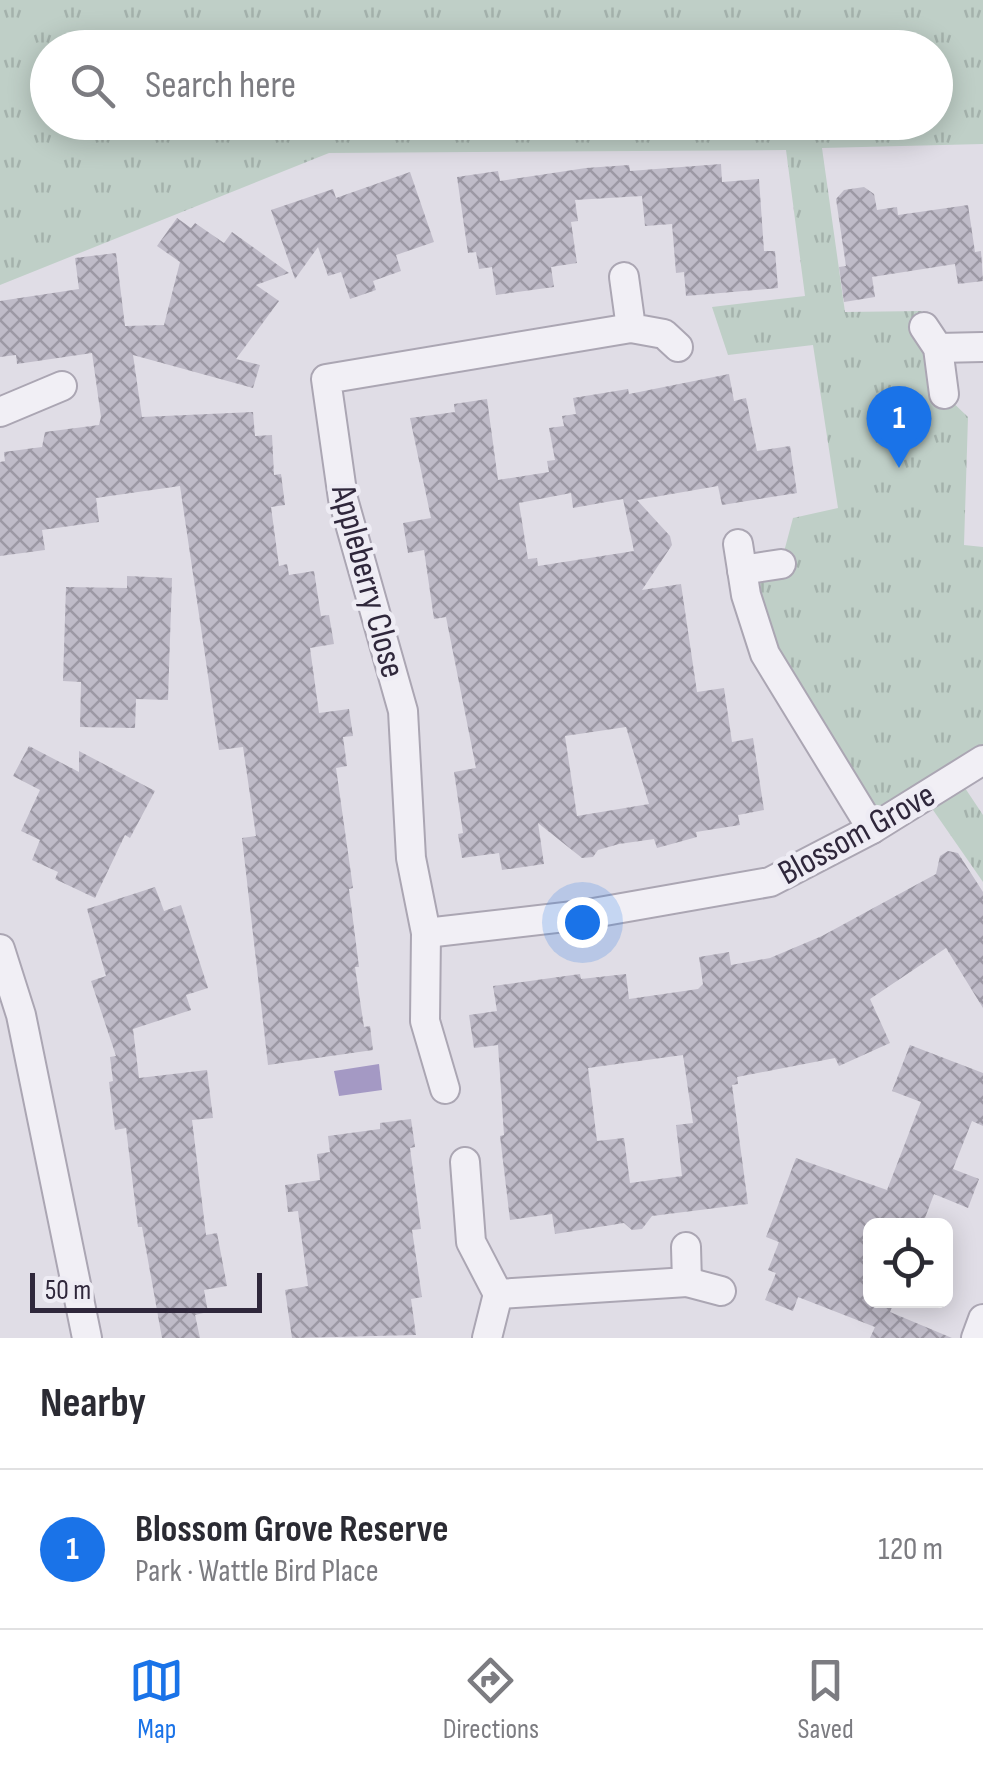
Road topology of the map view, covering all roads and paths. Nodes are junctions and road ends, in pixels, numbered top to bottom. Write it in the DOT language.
graph roads {
  1 [pos="624,276"];
  2 [pos="631,328"];
  3 [pos="983,347"];
  4 [pos="678,348"];
  5 [pos="62,386"];
  6 [pos="944,394"];
  7 [pos="0,412"];
  8 [pos="781,564"];
  9 [pos="983,760"];
  10 [pos="872,829"];
  11 [pos="426,933"];
  12 [pos="0,949"];
  13 [pos="444,1089"];
  14 [pos="465,1162"];
  15 [pos="686,1247"];
  16 [pos="687,1282"];
  17 [pos="721,1291"];
  18 [pos="498,1294"];
  19 [pos="983,1320"];
  20 [pos="87,1338"];
  21 [pos="487,1338"];
  22 [pos="976,1338"];
  1 -- 2 [label="street"];
  2 -- 4 [label="street"];
  2 -- 11 [label="street, Appleberry Close"];
  3 -- 6 [label="street"];
  5 -- 7 [label="street"];
  8 -- 10 [label="street"];
  9 -- 10 [label="street, Blossom Grove"];
  10 -- 11 [label="street, Blossom Grove"];
  11 -- 13 [label="street, Appleberry Close"];
  12 -- 20 [label="street"];
  14 -- 18 [label="street"];
  15 -- 16 [label="street"];
  16 -- 17 [label="street"];
  16 -- 18 [label="street"];
  18 -- 21 [label="street"];
  19 -- 22 [label="street"];
}
